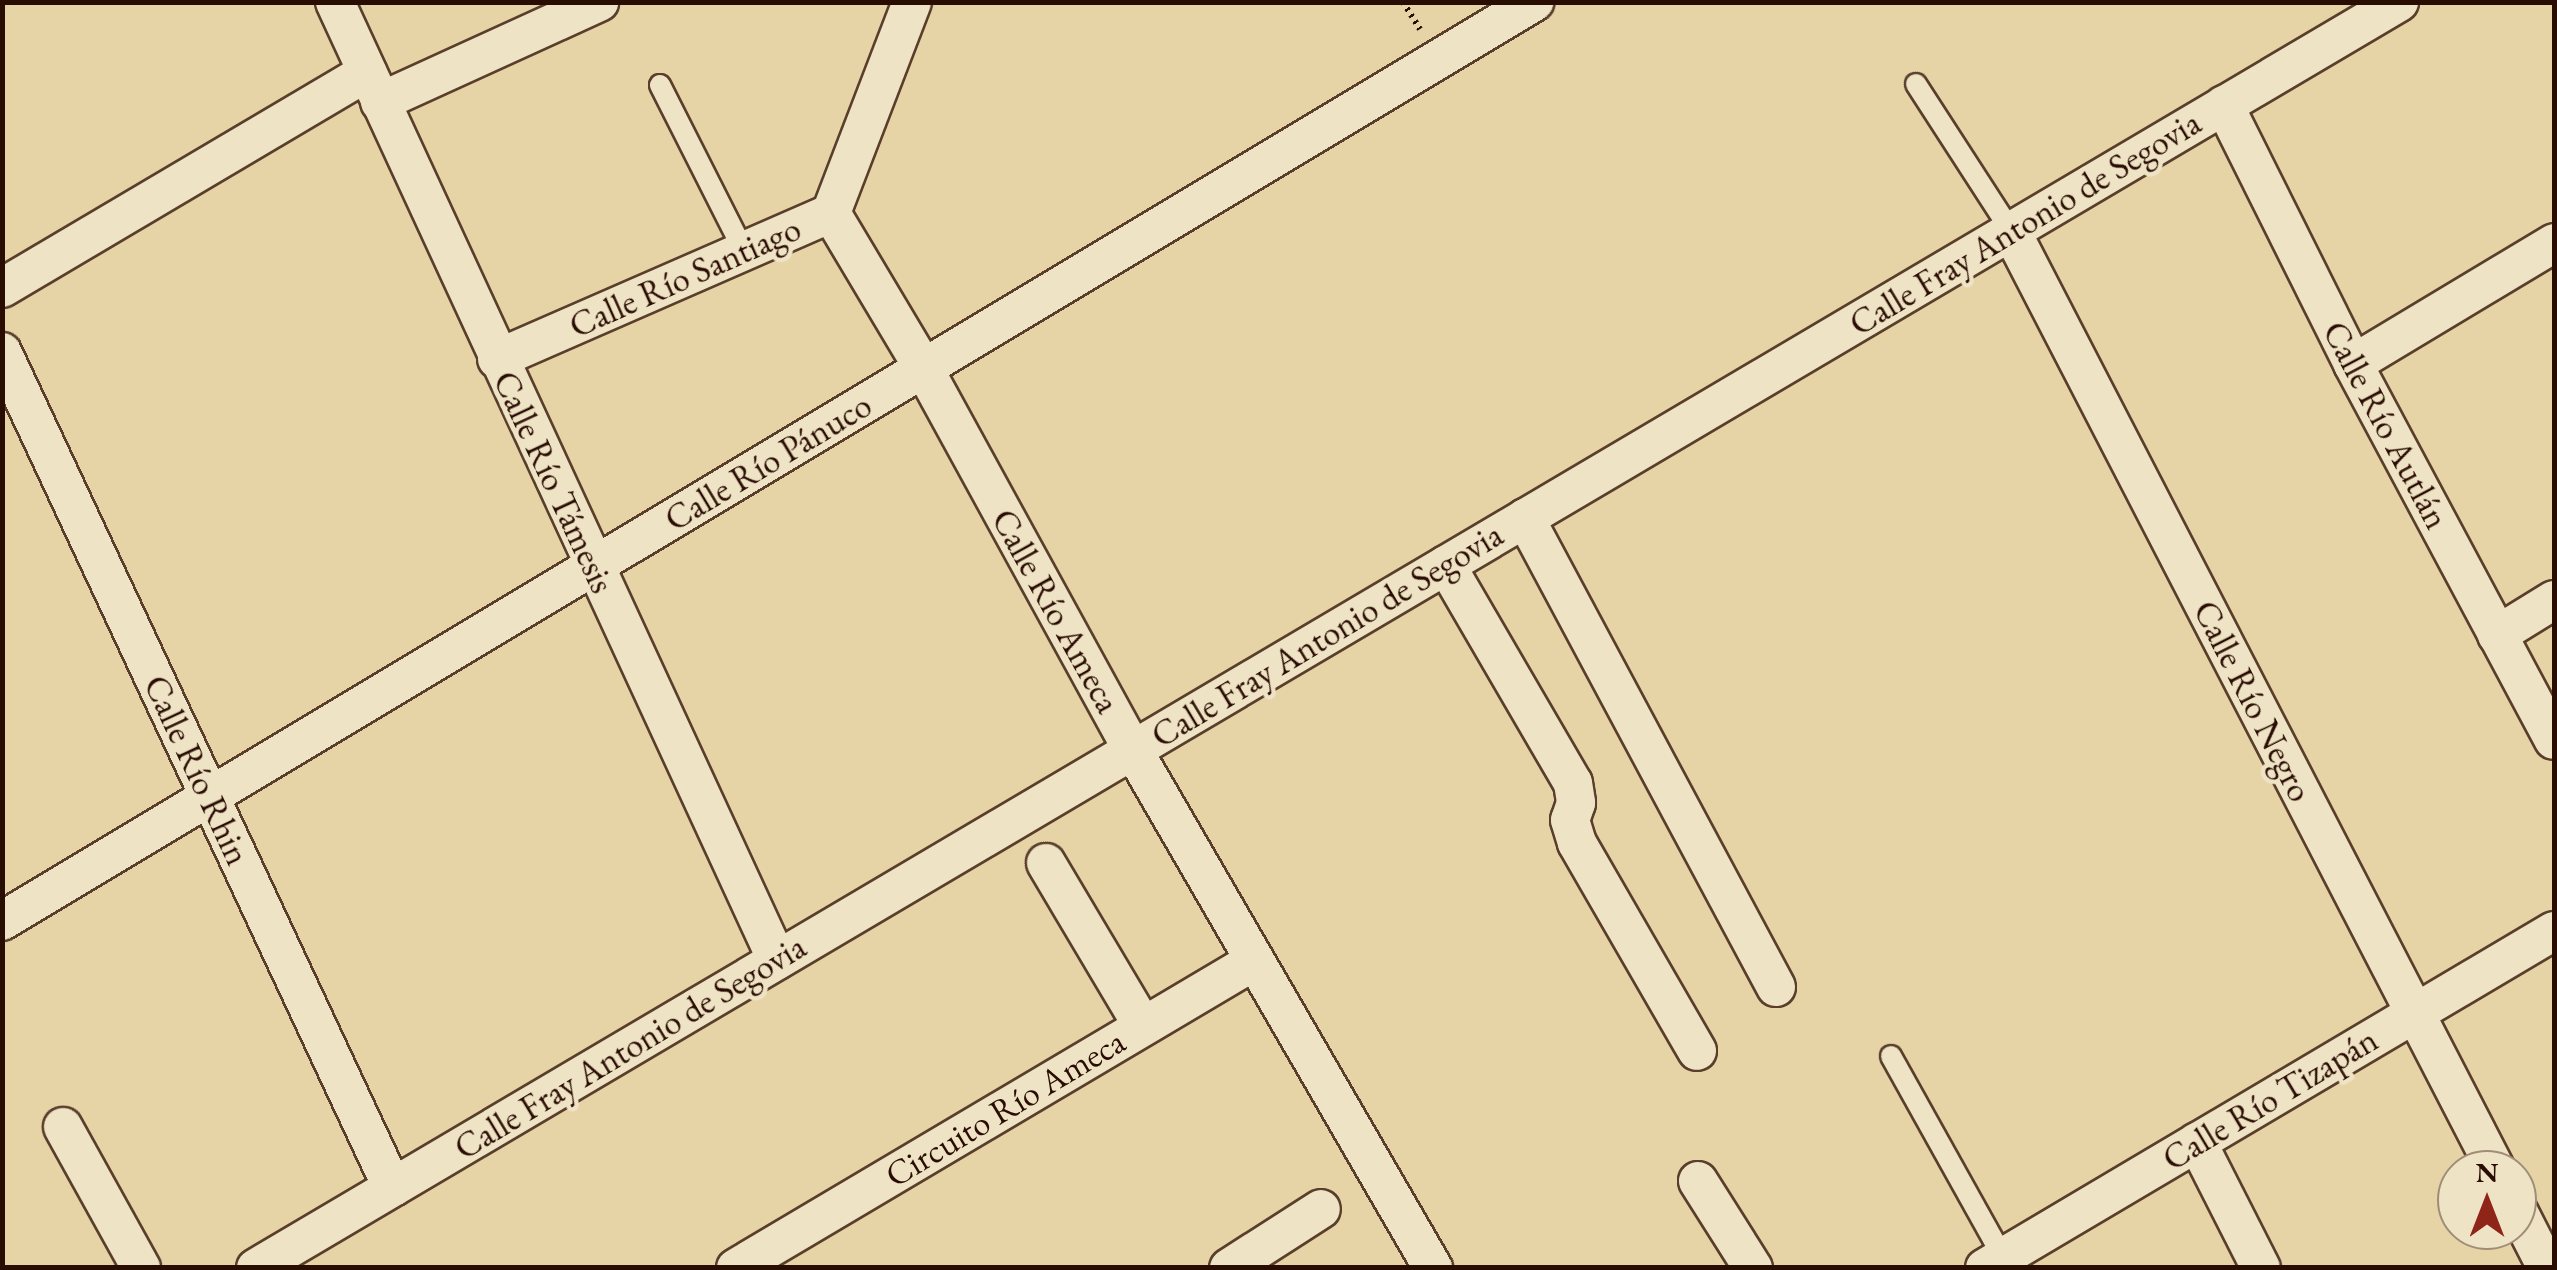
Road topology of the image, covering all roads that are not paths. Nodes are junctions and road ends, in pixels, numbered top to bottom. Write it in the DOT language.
graph roads {
  1 [pos="336,2"];
  2 [pos="599,2"];
  3 [pos="912,2"];
  4 [pos="1534,2"];
  5 [pos="2398,2"];
  6 [pos="1916,84"];
  7 [pos="660,85"];
  8 [pos="374,87"];
  9 [pos="2224,106"];
  10 [pos="832,212"];
  11 [pos="2011,231"];
  12 [pos="2554,243"];
  13 [pos="744,250"];
  14 [pos="2,288"];
  15 [pos="2,352"];
  16 [pos="498,359"];
  17 [pos="2353,364"];
  18 [pos="924,369"];
  19 [pos="1526,518"];
  20 [pos="1446,565"];
  21 [pos="593,567"];
  22 [pos="2554,600"];
  23 [pos="2497,635"];
  24 [pos="2554,740"];
  25 [pos="1132,750"];
  26 [pos="209,797"];
  27 [pos="1046,864"];
  28 [pos="2,921"];
  29 [pos="2554,930"];
  30 [pos="777,960"];
  31 [pos="1254,962"];
  32 [pos="1776,987"];
  33 [pos="2414,1014"];
  34 [pos="1142,1025"];
  35 [pos="1697,1050"];
  36 [pos="1891,1056"];
  37 [pos="63,1127"];
  38 [pos="2197,1142"];
  39 [pos="2485,1150"];
  40 [pos="1698,1181"];
  41 [pos="392,1187"];
  42 [pos="1322,1209"];
  43 [pos="792,1255"];
  44 [pos="1999,1264"];
  45 [pos="141,1268"];
  46 [pos="256,1268"];
  47 [pos="736,1268"];
  48 [pos="1228,1268"];
  49 [pos="1433,1268"];
  50 [pos="1753,1268"];
  51 [pos="2261,1268"];
  1 -- 8 [label="street, Calle Río Támesis"];
  2 -- 8 [label="street"];
  3 -- 10 [label="street, Calle Río Santiago"];
  4 -- 18 [label="street, Calle Río Pánuco"];
  5 -- 9 [label="street, Calle Fray Antonio de Segovia"];
  6 -- 11 [label="lane"];
  7 -- 13 [label="lane"];
  8 -- 14 [label="street"];
  8 -- 16 [label="street, Calle Río Támesis"];
  9 -- 11 [label="street, Calle Fray Antonio de Segovia"];
  9 -- 17 [label="street, Calle Río Autlán"];
  10 -- 13 [label="street, Calle Río Santiago"];
  10 -- 18 [label="street, Calle Río Ameca"];
  11 -- 19 [label="street, Calle Fray Antonio de Segovia"];
  11 -- 33 [label="street, Calle Río Negro"];
  12 -- 17 [label="street"];
  13 -- 16 [label="street, Calle Río Santiago"];
  15 -- 26 [label="street, Calle Río Rhin"];
  16 -- 21 [label="street, Calle Río Támesis"];
  17 -- 23 [label="street, Calle Río Autlán"];
  18 -- 21 [label="street, Calle Río Pánuco"];
  18 -- 25 [label="street, Calle Río Ameca"];
  19 -- 20 [label="street, Calle Fray Antonio de Segovia"];
  19 -- 32 [label="street"];
  20 -- 25 [label="street, Calle Fray Antonio de Segovia"];
  20 -- 35 [label="street"];
  21 -- 26 [label="street, Calle Río Pánuco"];
  21 -- 30 [label="street, Calle Río Támesis"];
  22 -- 23 [label="street"];
  23 -- 24 [label="street, Calle Río Autlán"];
  25 -- 30 [label="street, Calle Fray Antonio de Segovia"];
  25 -- 31 [label="street, Calle Río Ameca"];
  26 -- 28 [label="street, Calle Río Pánuco"];
  26 -- 41 [label="street, Calle Río Rhin"];
  27 -- 34 [label="street"];
  29 -- 33 [label="street, Calle Río Tizapán"];
  30 -- 41 [label="street, Calle Fray Antonio de Segovia"];
  31 -- 34 [label="street, Circuito Río Ameca"];
  31 -- 49 [label="street, Calle Río Ameca"];
  33 -- 38 [label="street, Calle Río Tizapán"];
  33 -- 39 [label="street, Calle Río Negro"];
  34 -- 43 [label="street, Circuito Río Ameca"];
  36 -- 44 [label="lane"];
  37 -- 45 [label="street"];
  38 -- 44 [label="street, Calle Río Tizapán"];
  38 -- 51 [label="street"];
  40 -- 50 [label="street"];
  41 -- 46 [label="street, Calle Fray Antonio de Segovia"];
  42 -- 48 [label="street"];
  43 -- 47 [label="street, Circuito Río Ameca"];
}
